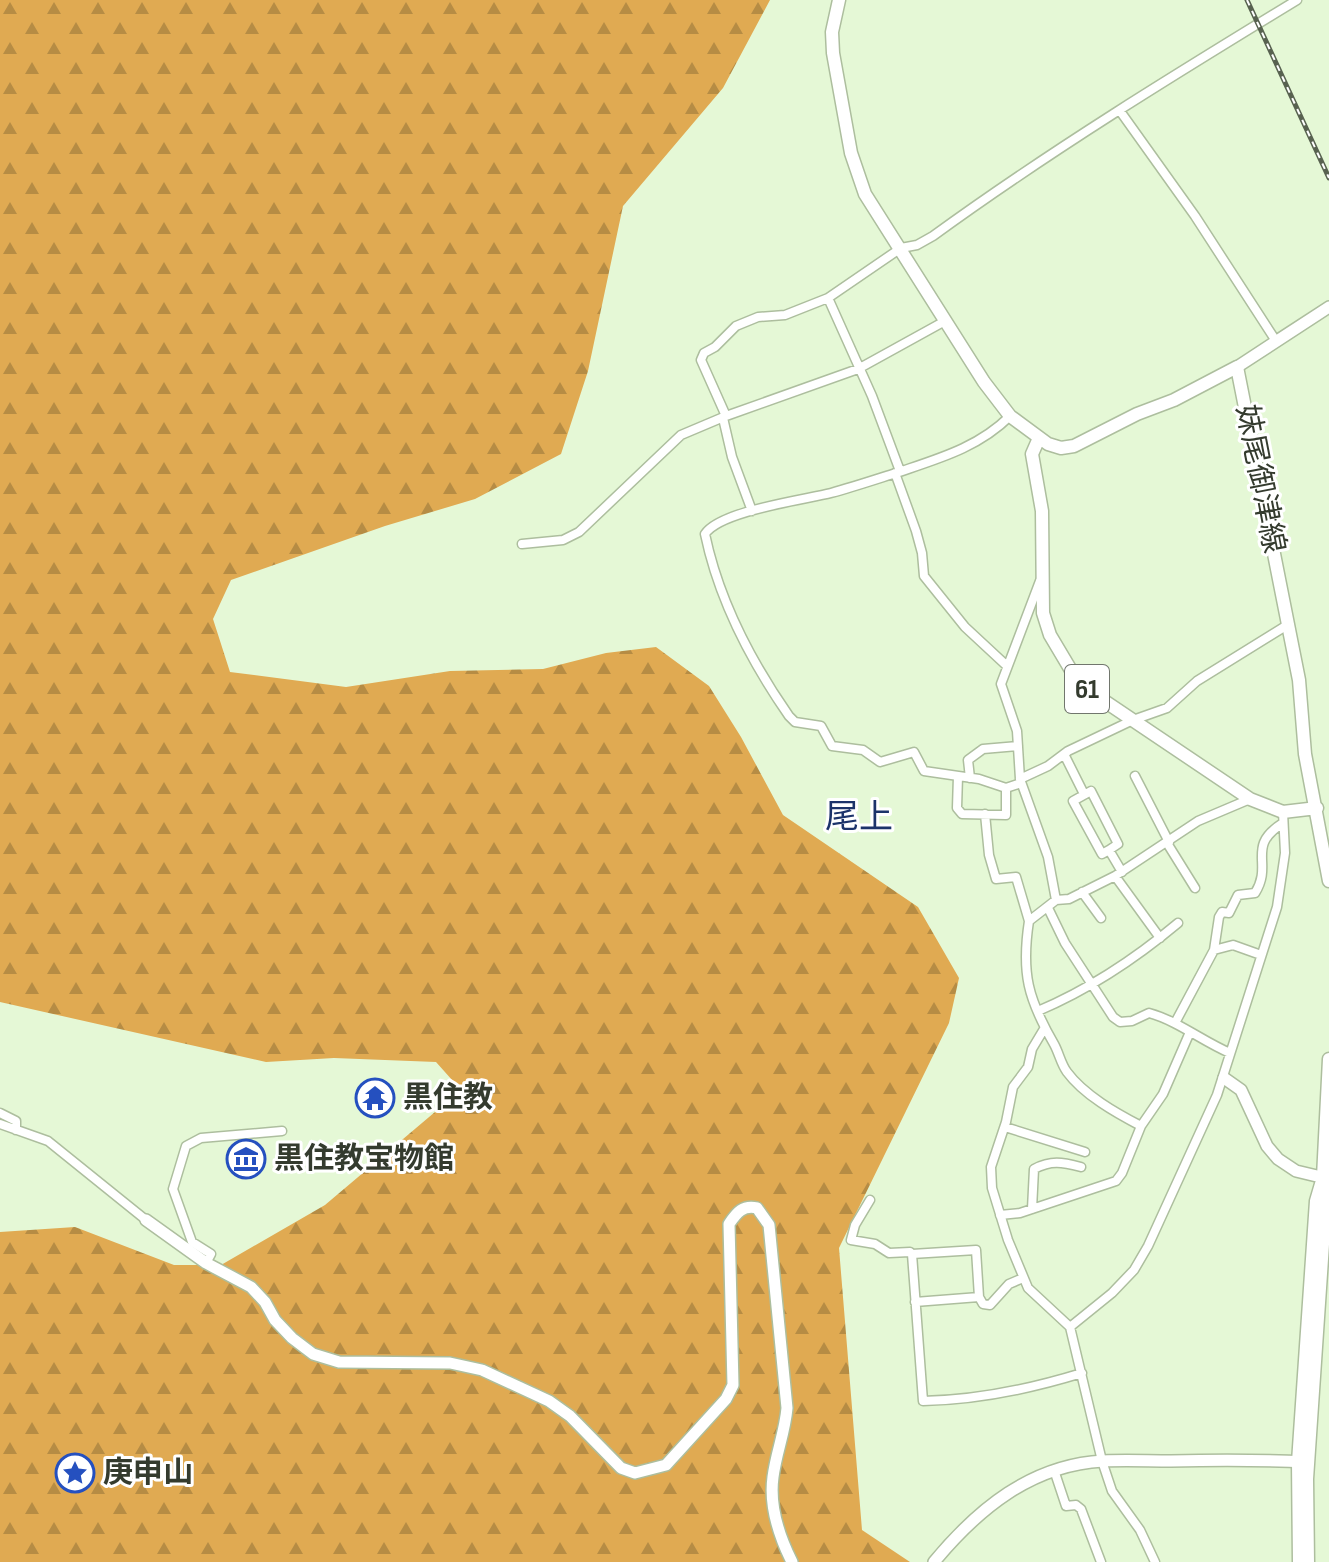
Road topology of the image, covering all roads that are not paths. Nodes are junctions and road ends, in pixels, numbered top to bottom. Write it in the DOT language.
graph roads {
  1 [pos="839,0"];
  2 [pos="1297,0"];
  3 [pos="1120,111"];
  4 [pos="901,248"];
  5 [pos="828,298"];
  6 [pos="1329,307"];
  7 [pos="945,321"];
  8 [pos="1276,341"];
  9 [pos="1237,367"];
  10 [pos="858,369"];
  11 [pos="1010,416"];
  12 [pos="724,417"];
  13 [pos="1039,438"];
  14 [pos="897,472"];
  15 [pos="752,511"];
  16 [pos="522,544"];
  17 [pos="1041,578"];
  18 [pos="1289,624"];
  19 [pos="1007,666"];
  20 [pos="1133,720"];
  21 [pos="1018,746"];
  22 [pos="1064,754"];
  23 [pos="958,776"];
  24 [pos="1135,776"];
  25 [pos="970,778"];
  26 [pos="1021,781"];
  27 [pos="1006,788"];
  28 [pos="1084,794"];
  29 [pos="1250,799"];
  30 [pos="1317,808"];
  31 [pos="985,814"];
  32 [pos="1283,818"];
  33 [pos="1325,833"];
  34 [pos="1168,843"];
  35 [pos="1109,850"];
  36 [pos="1118,874"];
  37 [pos="1329,881"];
  38 [pos="1195,888"];
  39 [pos="1082,892"];
  40 [pos="1056,900"];
  41 [pos="1048,908"];
  42 [pos="1101,918"];
  43 [pos="1029,921"];
  44 [pos="1178,923"];
  45 [pos="1160,938"];
  46 [pos="1214,950"];
  47 [pos="1261,955"];
  48 [pos="1093,984"];
  49 [pos="1038,1011"];
  50 [pos="1175,1023"];
  51 [pos="1044,1029"];
  52 [pos="1190,1032"];
  53 [pos="1230,1053"];
  54 [pos="1329,1059"];
  55 [pos="1224,1078"];
  56 [pos="0,1113"];
  57 [pos="0,1124"];
  58 [pos="1141,1126"];
  59 [pos="1005,1127"];
  60 [pos="16,1130"];
  61 [pos="282,1131"];
  62 [pos="1085,1152"];
  63 [pos="1081,1167"];
  64 [pos="1326,1178"];
  65 [pos="870,1200"];
  66 [pos="1032,1209"];
  67 [pos="1000,1215"];
  68 [pos="146,1220"];
  69 [pos="912,1254"];
  70 [pos="206,1263"];
  71 [pos="1023,1278"];
  72 [pos="979,1297"];
  73 [pos="915,1302"];
  74 [pos="1070,1327"];
  75 [pos="1082,1373"];
  76 [pos="1102,1461"];
  77 [pos="1303,1462"];
  78 [pos="1054,1470"];
  79 [pos="792,1562"];
  80 [pos="934,1562"];
  81 [pos="1101,1562"];
  82 [pos="1155,1562"];
  83 [pos="1299,1562"];
  84 [pos="1308,1562"];
  1 -- 4 [label="main road, 妹尾御津線"];
  2 -- 3 [label="street"];
  3 -- 4 [label="street"];
  3 -- 8 [label="street"];
  4 -- 5 [label="street"];
  4 -- 7 [label="main road, 妹尾御津線"];
  5 -- 10 [label="street"];
  5 -- 12 [label="street"];
  6 -- 8 [label="street"];
  7 -- 10 [label="street"];
  7 -- 11 [label="main road, 妹尾御津線"];
  8 -- 9 [label="street"];
  9 -- 13 [label="main road, 妹尾御津線"];
  9 -- 18 [label="main road, 妹尾御津線"];
  10 -- 12 [label="street"];
  10 -- 14 [label="street"];
  11 -- 13 [label="main road, 妹尾御津線"];
  11 -- 14 [label="street"];
  12 -- 15 [label="street"];
  12 -- 16 [label="street"];
  13 -- 17 [label="main road, 61"];
  14 -- 15 [label="street"];
  14 -- 19 [label="street"];
  15 -- 23 [label="street"];
  17 -- 19 [label="street"];
  17 -- 20 [label="main road, 61"];
  18 -- 20 [label="street"];
  18 -- 30 [label="main road, 妹尾御津線"];
  19 -- 21 [label="street"];
  20 -- 22 [label="street"];
  20 -- 29 [label="main road, 61"];
  21 -- 25 [label="street"];
  21 -- 26 [label="street"];
  22 -- 26 [label="street"];
  22 -- 28 [label="street"];
  23 -- 25 [label="street"];
  23 -- 31 [label="street"];
  24 -- 34 [label="street"];
  25 -- 27 [label="street"];
  26 -- 27 [label="street"];
  26 -- 40 [label="street"];
  27 -- 31 [label="street"];
  28 -- 35 [label="street"];
  28 -- 35 [label="street"];
  29 -- 32 [label="main road, 61"];
  29 -- 34 [label="street"];
  30 -- 32 [label="main road, 61"];
  30 -- 33 [label="main road, 妹尾御津線"];
  31 -- 43 [label="street"];
  32 -- 46 [label="street"];
  32 -- 47 [label="street"];
  33 -- 37 [label="main road, 妹尾御津線"];
  34 -- 36 [label="street"];
  34 -- 38 [label="street"];
  35 -- 36 [label="street"];
  36 -- 39 [label="street"];
  36 -- 45 [label="street"];
  39 -- 40 [label="street"];
  39 -- 42 [label="street"];
  40 -- 41 [label="street"];
  41 -- 43 [label="street"];
  41 -- 48 [label="street"];
  43 -- 49 [label="street"];
  44 -- 45 [label="street"];
  45 -- 48 [label="street"];
  46 -- 47 [label="street"];
  46 -- 50 [label="street"];
  47 -- 53 [label="street"];
  48 -- 49 [label="street"];
  48 -- 50 [label="street"];
  49 -- 51 [label="street"];
  50 -- 52 [label="street"];
  51 -- 58 [label="street"];
  51 -- 59 [label="street"];
  52 -- 53 [label="street"];
  52 -- 58 [label="street"];
  53 -- 55 [label="street"];
  54 -- 64 [label="main road"];
  55 -- 64 [label="street"];
  55 -- 74 [label="street"];
  56 -- 60 [label="street"];
  57 -- 60 [label="street"];
  58 -- 66 [label="street"];
  59 -- 62 [label="street"];
  59 -- 67 [label="street"];
  60 -- 68 [label="street"];
  61 -- 70 [label="street"];
  63 -- 66 [label="street"];
  64 -- 77 [label="main road"];
  65 -- 69 [label="street"];
  66 -- 67 [label="street"];
  67 -- 71 [label="street"];
  68 -- 70 [label="street"];
  69 -- 72 [label="street"];
  69 -- 73 [label="street"];
  70 -- 79 [label="street"];
  71 -- 72 [label="street"];
  71 -- 74 [label="street"];
  72 -- 73 [label="street"];
  73 -- 75 [label="street"];
  74 -- 75 [label="street"];
  75 -- 76 [label="street"];
  76 -- 77 [label="street"];
  76 -- 78 [label="street"];
  76 -- 82 [label="street"];
  77 -- 83 [label="main road"];
  77 -- 84 [label="main road"];
  78 -- 80 [label="street"];
  78 -- 81 [label="street"];
}
